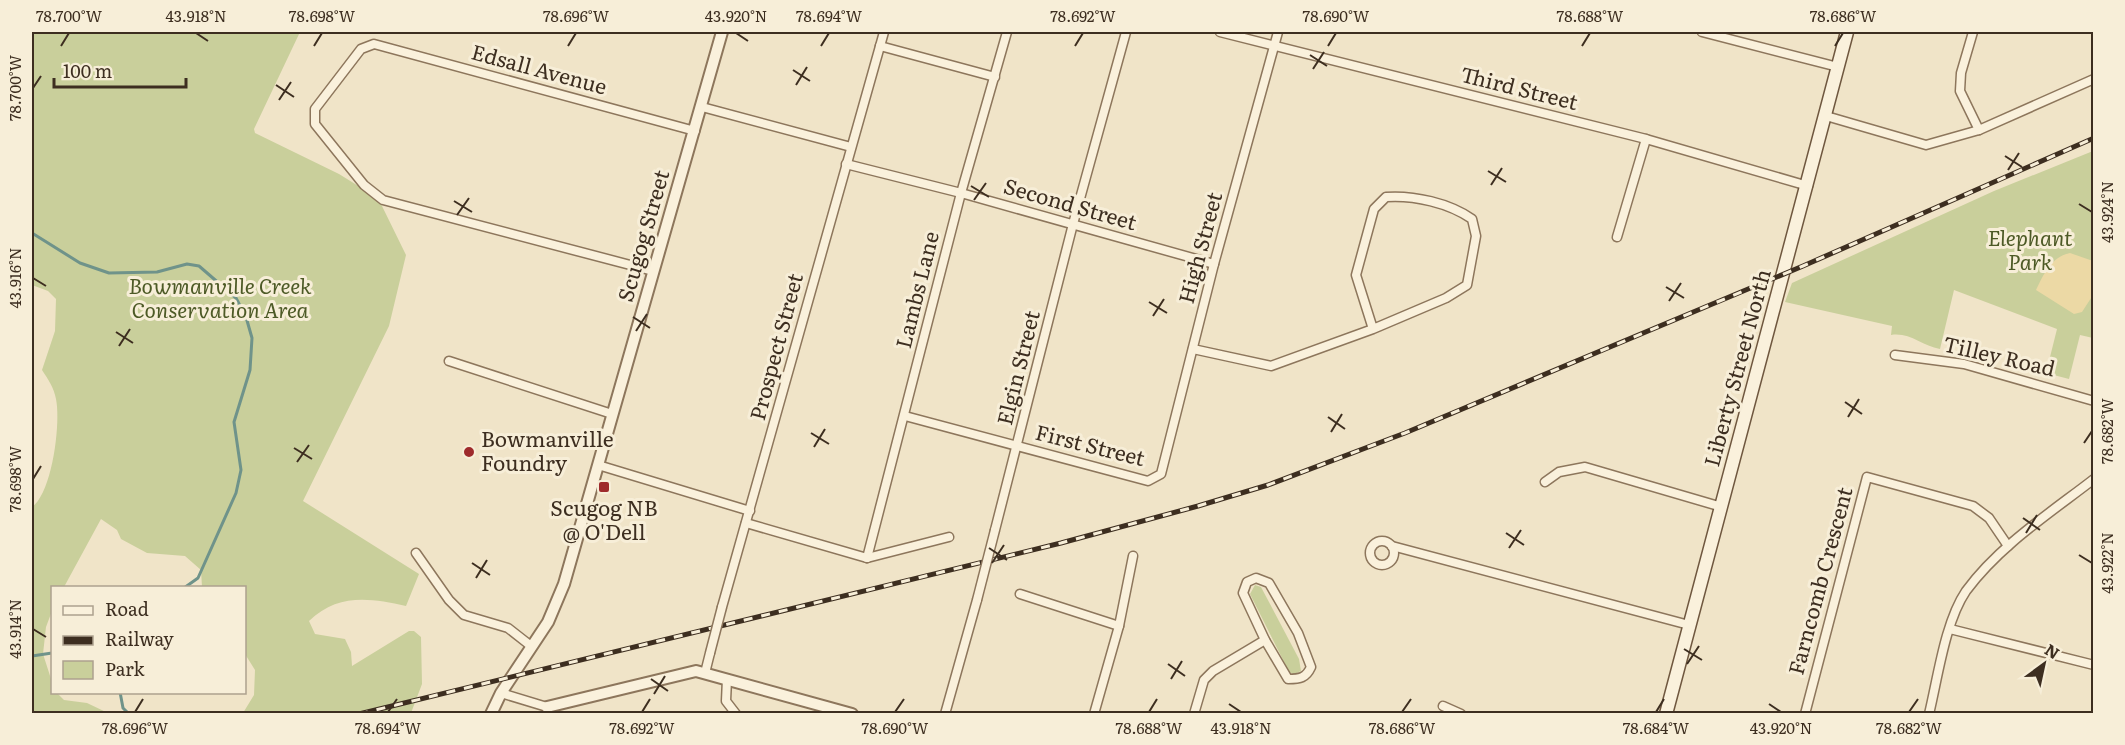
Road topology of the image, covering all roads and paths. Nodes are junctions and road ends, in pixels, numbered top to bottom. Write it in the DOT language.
graph roads {
  1 [pos="722,32"];
  2 [pos="884,32"];
  3 [pos="1007,32"];
  4 [pos="1126,32"];
  5 [pos="1220,32"];
  6 [pos="1278,32"];
  7 [pos="1702,32"];
  8 [pos="1847,32"];
  9 [pos="1973,32"];
  10 [pos="880,46"];
  11 [pos="1275,46"];
  12 [pos="1838,67"];
  13 [pos="995,77"];
  14 [pos="2094,79"];
  15 [pos="702,107"];
  16 [pos="1826,116"];
  17 [pos="1979,130"];
  18 [pos="695,131"];
  19 [pos="1646,140"];
  20 [pos="851,147"];
  21 [pos="846,164"];
  22 [pos="1808,186"];
  23 [pos="961,193"];
  24 [pos="1073,224"];
  25 [pos="1617,237"];
  26 [pos="1214,264"];
  27 [pos="653,271"];
  28 [pos="1373,329"];
  29 [pos="1193,349"];
  30 [pos="1896,356"];
  31 [pos="449,361"];
  32 [pos="2094,402"];
  33 [pos="612,414"];
  34 [pos="905,416"];
  35 [pos="1018,447"];
  36 [pos="598,465"];
  37 [pos="1161,474"];
  38 [pos="2094,479"];
  39 [pos="1545,482"];
  40 [pos="1722,507"];
  41 [pos="750,511"];
  42 [pos="747,523"];
  43 [pos="949,537"];
  44 [pos="1392,546"];
  45 [pos="2008,546"];
  46 [pos="416,553"];
  47 [pos="1133,556"];
  48 [pos="867,558"];
  49 [pos="1020,594"];
  50 [pos="1689,625"];
  51 [pos="1119,626"];
  52 [pos="1950,629"];
  53 [pos="1265,640"];
  54 [pos="531,646"];
  55 [pos="2094,665"];
  56 [pos="705,673"];
  57 [pos="727,679"];
  58 [pos="501,693"];
  59 [pos="1443,706"];
  60 [pos="548,710"];
  61 [pos="491,714"];
  62 [pos="736,714"];
  63 [pos="852,714"];
  64 [pos="945,714"];
  65 [pos="1094,714"];
  66 [pos="1194,714"];
  67 [pos="1461,714"];
  68 [pos="1666,714"];
  69 [pos="1806,714"];
  70 [pos="1929,714"];
  1 -- 15 [label="street, Scugog Street"];
  2 -- 10 [label="street, Prospect Street"];
  3 -- 13 [label="street, Lambs Lane"];
  4 -- 24 [label="street, Elgin Street"];
  5 -- 11 [label="street, Third Street"];
  6 -- 11 [label="street, High Street"];
  7 -- 12 [label="street"];
  8 -- 12 [label="main road, Liberty Street North"];
  9 -- 17 [label="street"];
  10 -- 13 [label="street"];
  10 -- 20 [label="street, Prospect Street"];
  11 -- 19 [label="street, Third Street"];
  11 -- 26 [label="street, High Street"];
  12 -- 16 [label="main road, Liberty Street North"];
  13 -- 23 [label="street, Lambs Lane"];
  14 -- 17 [label="street"];
  15 -- 18 [label="street, Scugog Street"];
  15 -- 20 [label="street"];
  16 -- 17 [label="street"];
  16 -- 22 [label="main road, Liberty Street North"];
  18 -- 27 [label="street, Scugog Street"];
  18 -- 27 [label="street, Edsall Avenue"];
  19 -- 22 [label="street, Third Street"];
  19 -- 25 [label="street"];
  20 -- 21 [label="street, Prospect Street"];
  21 -- 23 [label="street, Second Street"];
  21 -- 41 [label="street, Prospect Street"];
  22 -- 40 [label="main road, Liberty Street North"];
  23 -- 24 [label="street, Second Street"];
  23 -- 34 [label="street, Lambs Lane"];
  24 -- 26 [label="street, Second Street"];
  24 -- 35 [label="street, Elgin Street"];
  26 -- 29 [label="street, High Street"];
  27 -- 33 [label="street, Scugog Street"];
  28 -- 28 [label="street"];
  28 -- 29 [label="street"];
  29 -- 37 [label="street, High Street"];
  30 -- 32 [label="street, Tilley Road"];
  31 -- 33 [label="street"];
  33 -- 36 [label="street, Scugog Street"];
  34 -- 35 [label="street, First Street"];
  34 -- 48 [label="street, Lambs Lane"];
  35 -- 37 [label="street, First Street"];
  35 -- 64 [label="street, Elgin Street, bridge"];
  36 -- 41 [label="street"];
  36 -- 54 [label="street, Scugog Street"];
  38 -- 45 [label="street"];
  39 -- 40 [label="street"];
  40 -- 50 [label="main road, Liberty Street North"];
  41 -- 42 [label="street, Prospect Street"];
  42 -- 48 [label="street"];
  42 -- 56 [label="street, Prospect Street, bridge"];
  43 -- 48 [label="street"];
  44 -- 50 [label="street"];
  45 -- 52 [label="street"];
  45 -- 69 [label="street, Farncomb Crescent"];
  46 -- 54 [label="street"];
  47 -- 51 [label="street"];
  49 -- 51 [label="street"];
  50 -- 68 [label="main road, Liberty Street North"];
  51 -- 65 [label="street"];
  52 -- 55 [label="street"];
  52 -- 70 [label="street"];
  53 -- 53 [label="street"];
  53 -- 66 [label="street"];
  54 -- 58 [label="street, Scugog Street"];
  56 -- 57 [label="street"];
  56 -- 60 [label="street"];
  57 -- 62 [label="street"];
  57 -- 63 [label="street"];
  58 -- 60 [label="street"];
  58 -- 61 [label="street, Scugog Street"];
  59 -- 67 [label="street"];
}
